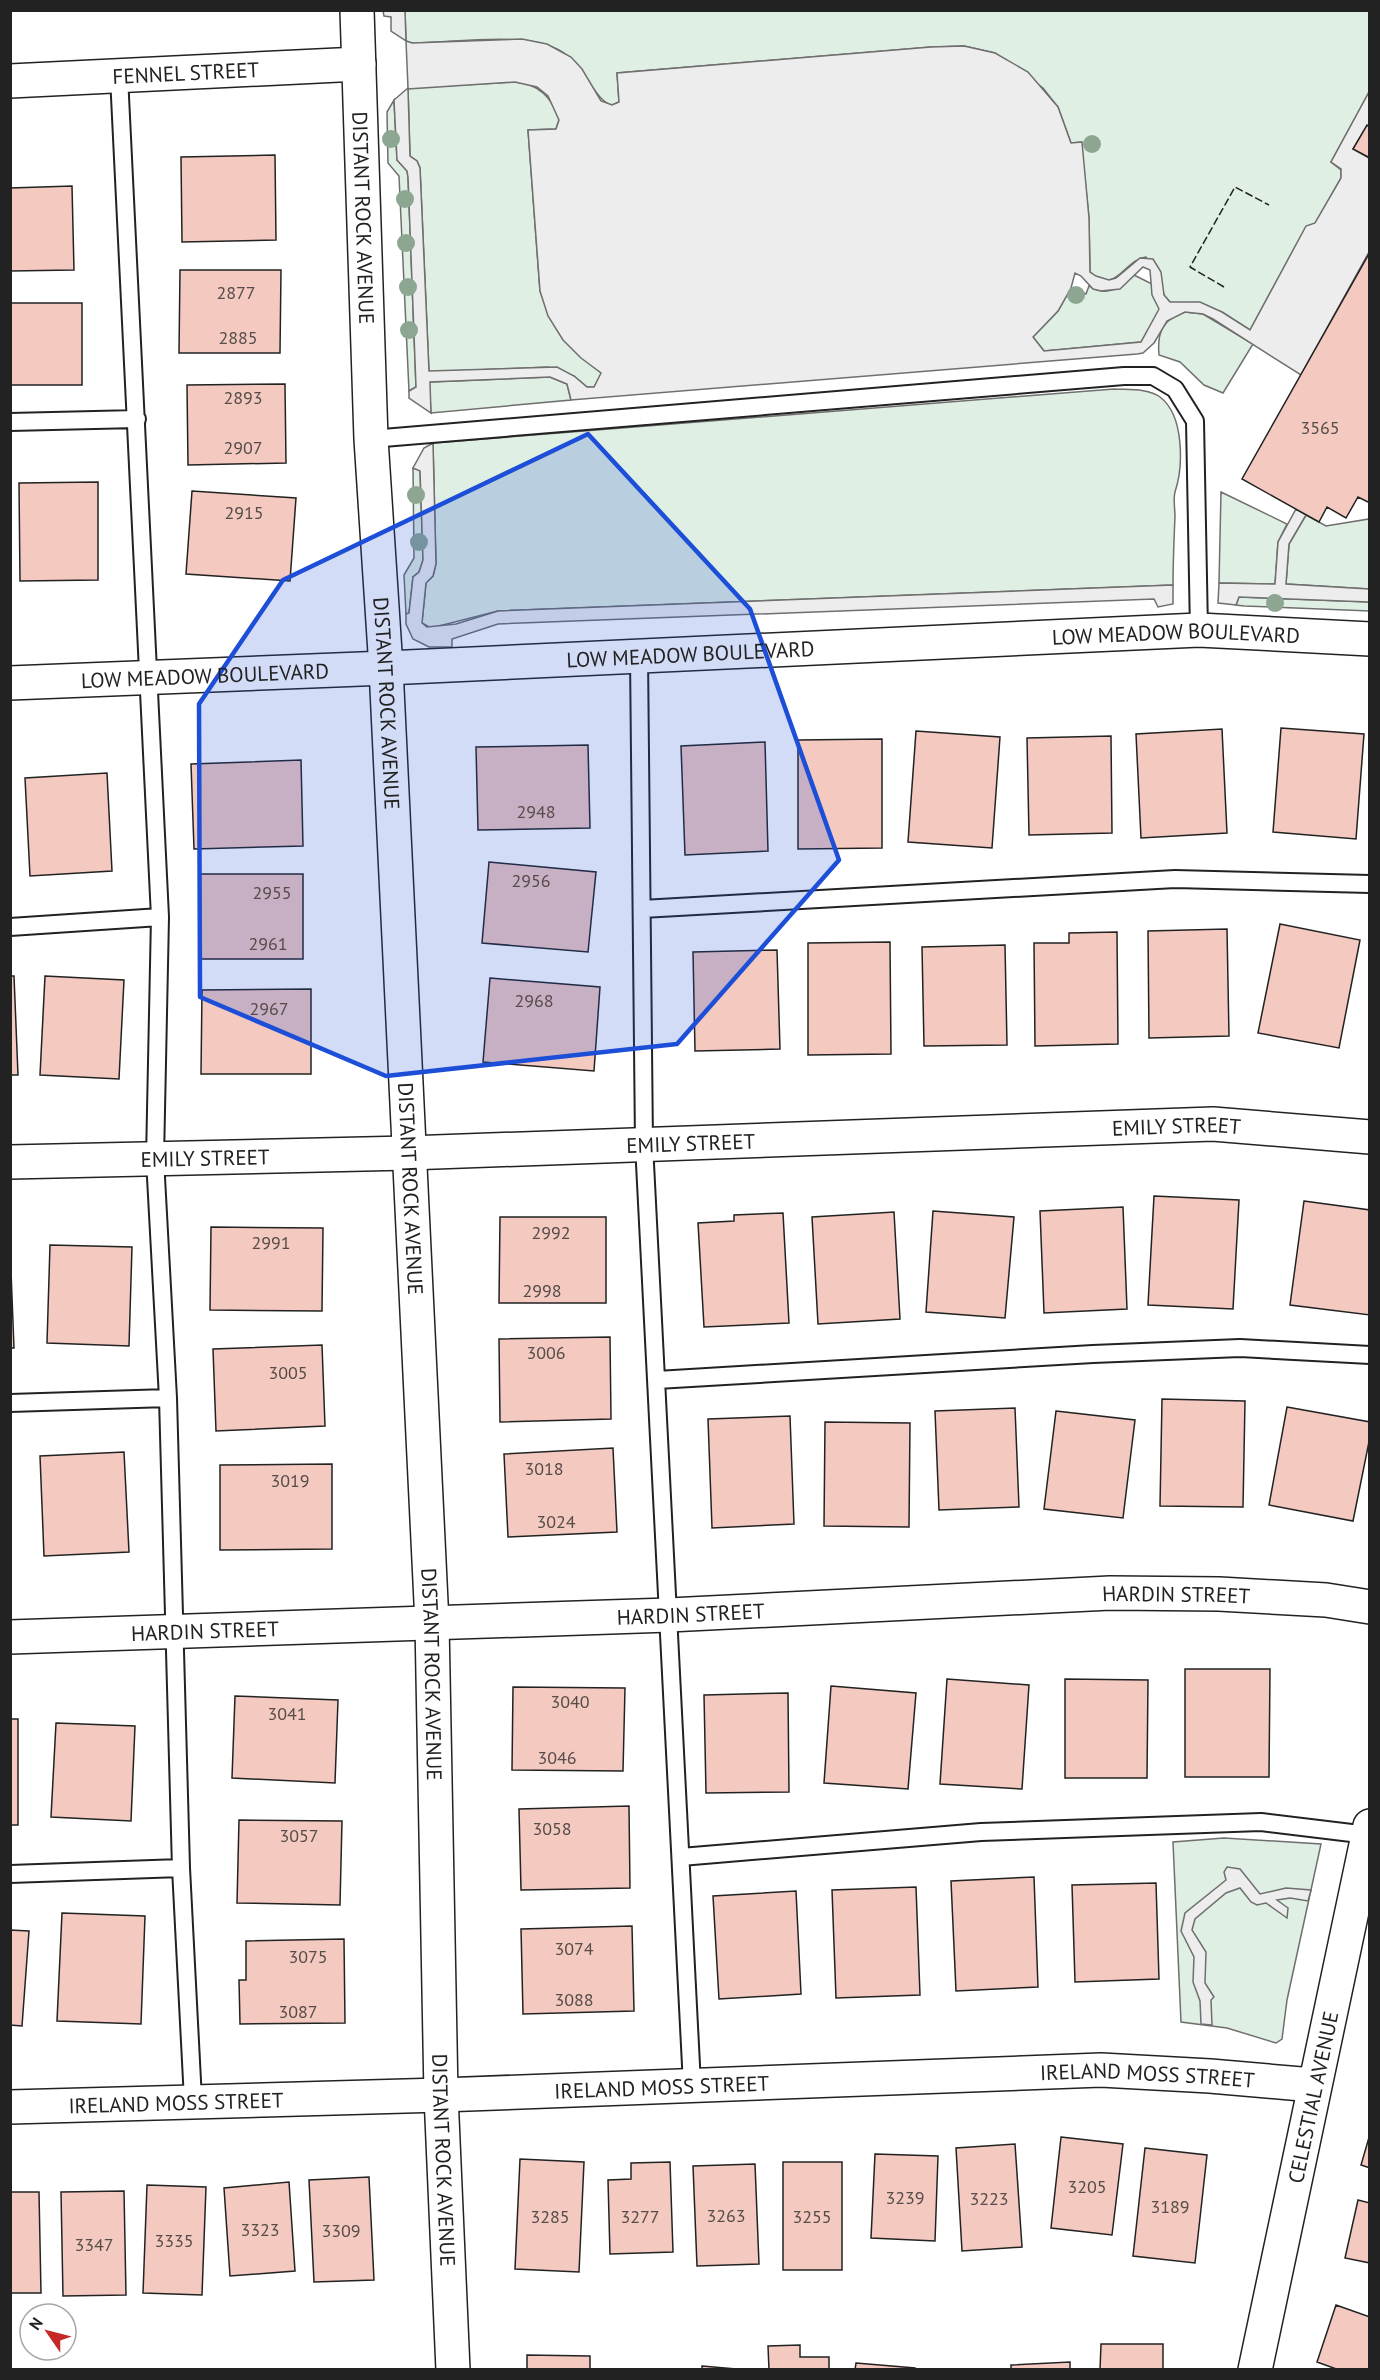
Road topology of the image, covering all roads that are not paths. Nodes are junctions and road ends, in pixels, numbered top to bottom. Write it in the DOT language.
graph roads {
  1 [pos="357,10"];
  2 [pos="359,64"];
  3 [pos="119,76"];
  4 [pos="10,81"];
  5 [pos="137,419"];
  6 [pos="10,422"];
  7 [pos="371,439"];
  8 [pos="1199,630"];
  9 [pos="1370,639"];
  10 [pos="639,656"];
  11 [pos="386,668"];
  12 [pos="148,676"];
  13 [pos="10,683"];
  14 [pos="1370,884"];
  15 [pos="642,909"];
  16 [pos="160,917"];
  17 [pos="10,927"];
  18 [pos="1370,1137"];
  19 [pos="644,1144"];
  20 [pos="408,1153"];
  21 [pos="155,1159"];
  22 [pos="10,1162"];
  23 [pos="1370,1355"];
  24 [pos="657,1380"];
  25 [pos="168,1398"];
  26 [pos="10,1403"];
  27 [pos="1370,1608"];
  28 [pos="669,1615"];
  29 [pos="432,1623"];
  30 [pos="174,1631"];
  31 [pos="10,1637"];
  32 [pos="1369,1830"];
  33 [pos="681,1857"];
  34 [pos="181,1868"];
  35 [pos="10,1874"];
  36 [pos="692,2085"];
  37 [pos="1313,2085"];
  38 [pos="441,2095"];
  39 [pos="193,2100"];
  40 [pos="10,2107"];
  41 [pos="453,2370"];
  42 [pos="1255,2370"];
  1 -- 2 [label="street, DISTANT ROCK AVENUE"];
  2 -- 3 [label="street, FENNEL STREET"];
  2 -- 7 [label="street, DISTANT ROCK AVENUE"];
  3 -- 4 [label="street, FENNEL STREET"];
  3 -- 5 [label="lane"];
  5 -- 6 [label="lane"];
  5 -- 12 [label="lane"];
  7 -- 8 [label="lane"];
  7 -- 11 [label="street, DISTANT ROCK AVENUE"];
  8 -- 9 [label="street, LOW MEADOW BOULEVARD"];
  8 -- 10 [label="street, LOW MEADOW BOULEVARD"];
  10 -- 11 [label="street, LOW MEADOW BOULEVARD"];
  10 -- 15 [label="lane"];
  11 -- 12 [label="street, LOW MEADOW BOULEVARD"];
  11 -- 20 [label="street, DISTANT ROCK AVENUE"];
  12 -- 13 [label="street, LOW MEADOW BOULEVARD"];
  12 -- 16 [label="lane"];
  14 -- 15 [label="lane"];
  15 -- 19 [label="lane"];
  16 -- 17 [label="lane"];
  16 -- 21 [label="lane"];
  18 -- 19 [label="street, EMILY STREET"];
  19 -- 20 [label="street, EMILY STREET"];
  19 -- 24 [label="lane"];
  20 -- 21 [label="street, EMILY STREET"];
  20 -- 29 [label="street, DISTANT ROCK AVENUE"];
  21 -- 22 [label="street, EMILY STREET"];
  21 -- 25 [label="lane"];
  23 -- 24 [label="lane"];
  24 -- 28 [label="lane"];
  25 -- 26 [label="lane"];
  25 -- 30 [label="lane"];
  27 -- 28 [label="street, HARDIN STREET"];
  28 -- 29 [label="street, HARDIN STREET"];
  28 -- 33 [label="lane"];
  29 -- 30 [label="street, HARDIN STREET"];
  29 -- 38 [label="street, DISTANT ROCK AVENUE"];
  30 -- 31 [label="street, HARDIN STREET"];
  30 -- 34 [label="lane"];
  32 -- 33 [label="lane"];
  32 -- 37 [label="street, CELESTIAL AVENUE"];
  33 -- 36 [label="lane"];
  34 -- 35 [label="lane"];
  34 -- 39 [label="lane"];
  36 -- 37 [label="street, IRELAND MOSS STREET"];
  36 -- 38 [label="street, IRELAND MOSS STREET"];
  37 -- 42 [label="street, CELESTIAL AVENUE"];
  38 -- 39 [label="street, IRELAND MOSS STREET"];
  38 -- 41 [label="street, DISTANT ROCK AVENUE"];
  39 -- 40 [label="street, IRELAND MOSS STREET"];
}
